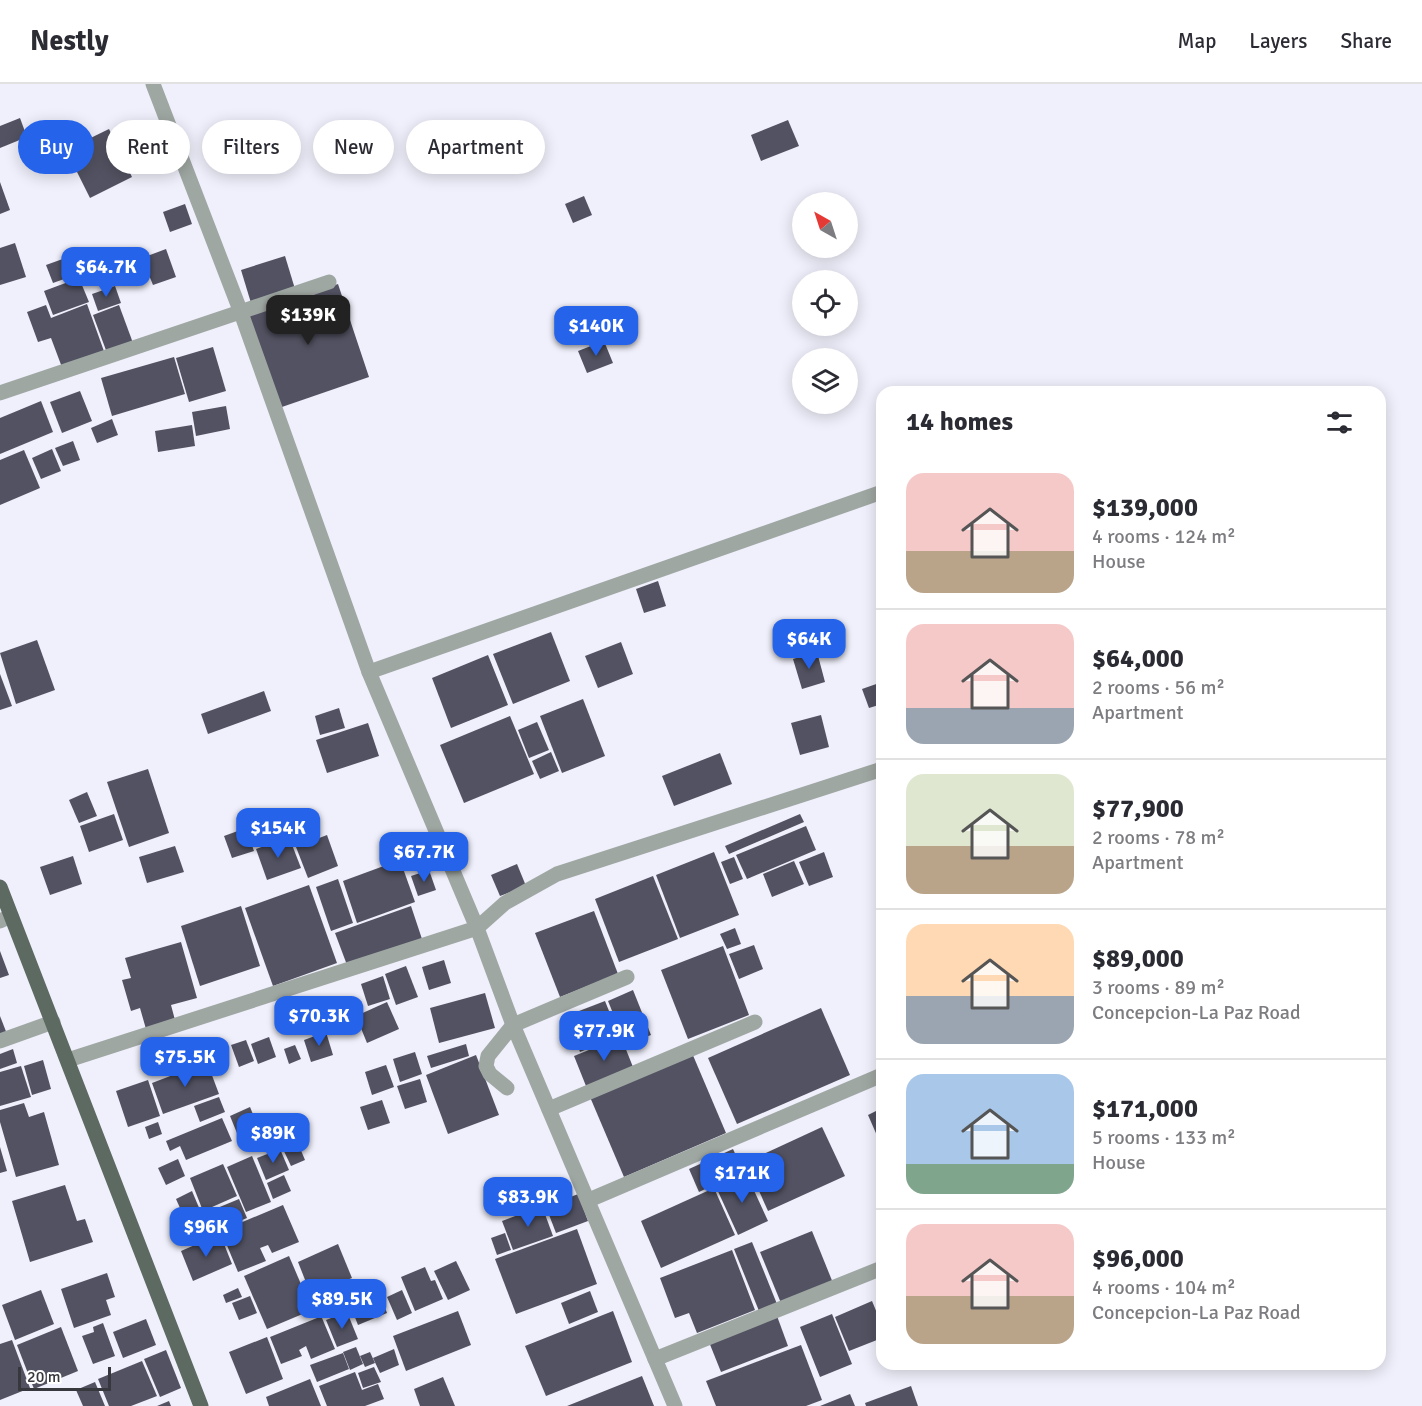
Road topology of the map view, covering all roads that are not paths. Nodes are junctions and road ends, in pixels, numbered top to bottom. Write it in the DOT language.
graph roads {
  1 [pos="153,84"];
  2 [pos="329,282"];
  3 [pos="240,310"];
  4 [pos="0,393"];
  5 [pos="876,494"];
  6 [pos="369,672"];
  7 [pos="876,771"];
  8 [pos="0,887"];
  9 [pos="6,919"];
  10 [pos="477,928"];
  11 [pos="627,977"];
  12 [pos="53,1022"];
  13 [pos="755,1022"];
  14 [pos="513,1025"];
  15 [pos="0,1041"];
  16 [pos="68,1060"];
  17 [pos="876,1078"];
  18 [pos="507,1088"];
  19 [pos="549,1109"];
  20 [pos="589,1200"];
  21 [pos="876,1270"];
  22 [pos="655,1359"];
  23 [pos="201,1406"];
  24 [pos="675,1406"];
  1 -- 3 [label="street"];
  2 -- 3 [label="street"];
  3 -- 4 [label="street"];
  3 -- 6 [label="street"];
  5 -- 6 [label="street"];
  6 -- 10 [label="street"];
  7 -- 10 [label="street"];
  8 -- 9 [label="main road"];
  9 -- 12 [label="main road"];
  10 -- 14 [label="street"];
  10 -- 16 [label="street"];
  11 -- 14 [label="street"];
  12 -- 15 [label="street"];
  12 -- 16 [label="main road"];
  13 -- 19 [label="street"];
  14 -- 18 [label="street"];
  14 -- 19 [label="street"];
  16 -- 23 [label="main road"];
  17 -- 20 [label="street"];
  19 -- 20 [label="street"];
  20 -- 22 [label="street"];
  21 -- 22 [label="street"];
  22 -- 24 [label="street"];
}
